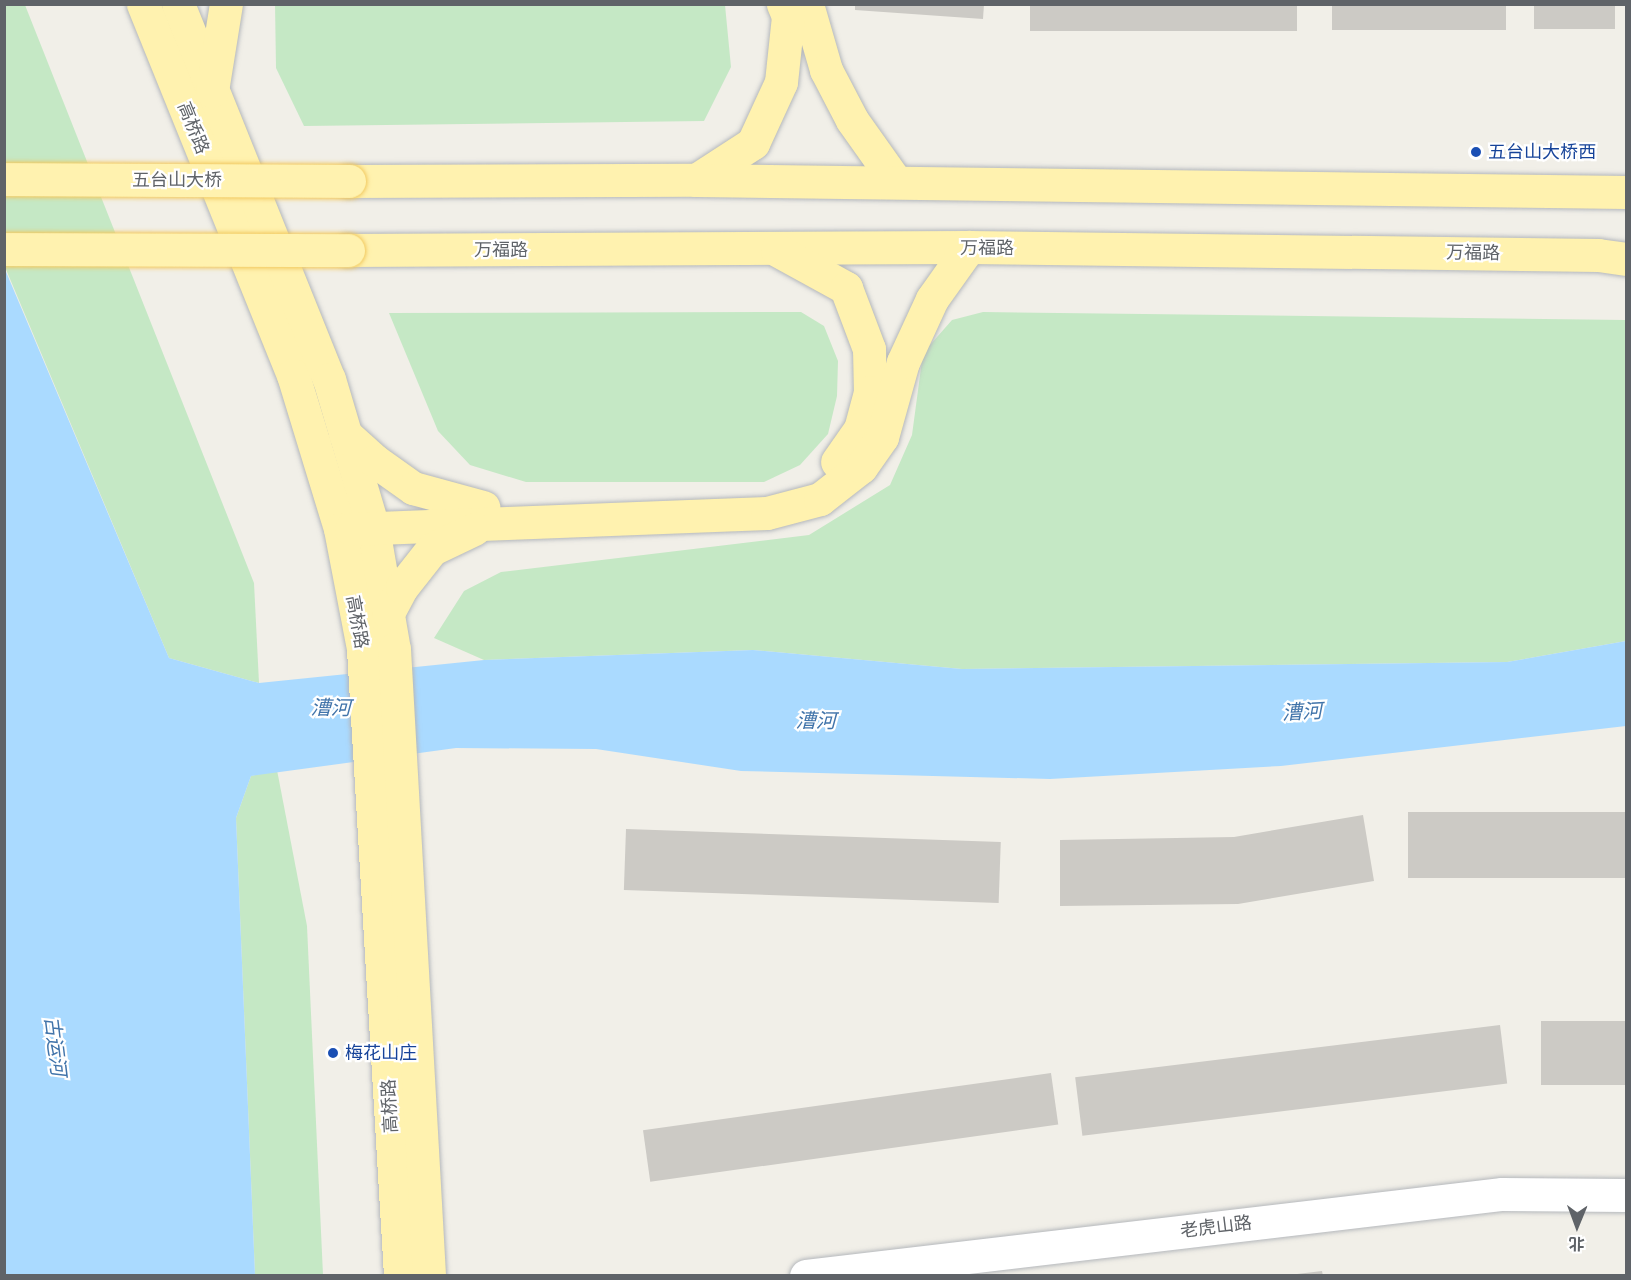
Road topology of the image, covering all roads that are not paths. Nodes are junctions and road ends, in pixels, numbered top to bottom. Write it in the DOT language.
graph roads {
  1 [pos="143,4"];
  2 [pos="178,4"];
  3 [pos="226,4"];
  4 [pos="783,4"];
  5 [pos="807,4"];
  6 [pos="212,93"];
  7 [pos="4,179"];
  8 [pos="696,180"];
  9 [pos="896,182"];
  10 [pos="1626,192"];
  11 [pos="969,247"];
  12 [pos="4,249"];
  13 [pos="777,250"];
  14 [pos="1626,259"];
  15 [pos="345,434"];
  16 [pos="484,515"];
  17 [pos="354,520"];
  18 [pos="388,613"];
  19 [pos="378,649"];
  20 [pos="386,791"];
  21 [pos="1626,1195"];
  22 [pos="400,1275"];
  23 [pos="429,1275"];
  24 [pos="806,1275"];
  1 -- 17 [label="main road, 高桥路"];
  2 -- 6 [label="main road, 高桥路"];
  3 -- 6 [label="main road"];
  4 -- 8 [label="main road"];
  5 -- 9 [label="main road"];
  6 -- 15 [label="main road, 高桥路"];
  7 -- 8 [label="main road, 五台山大桥, bridge"];
  8 -- 9 [label="main road"];
  9 -- 10 [label="main road"];
  11 -- 13 [label="main road, 万福路"];
  11 -- 14 [label="main road, 万福路"];
  11 -- 16 [label="main road"];
  12 -- 13 [label="main road, 万福路, bridge"];
  13 -- 16 [label="main road"];
  15 -- 16 [label="main road"];
  15 -- 17 [label="main road, 高桥路"];
  16 -- 17 [label="main road"];
  16 -- 18 [label="main road"];
  17 -- 18 [label="main road, 高桥路"];
  17 -- 19 [label="main road, 高桥路"];
  18 -- 19 [label="main road, 高桥路"];
  19 -- 20 [label="main road, 高桥路"];
  20 -- 22 [label="main road, 高桥路"];
  20 -- 23 [label="main road, 高桥路"];
  21 -- 24 [label="street, 老虎山路"];
}
